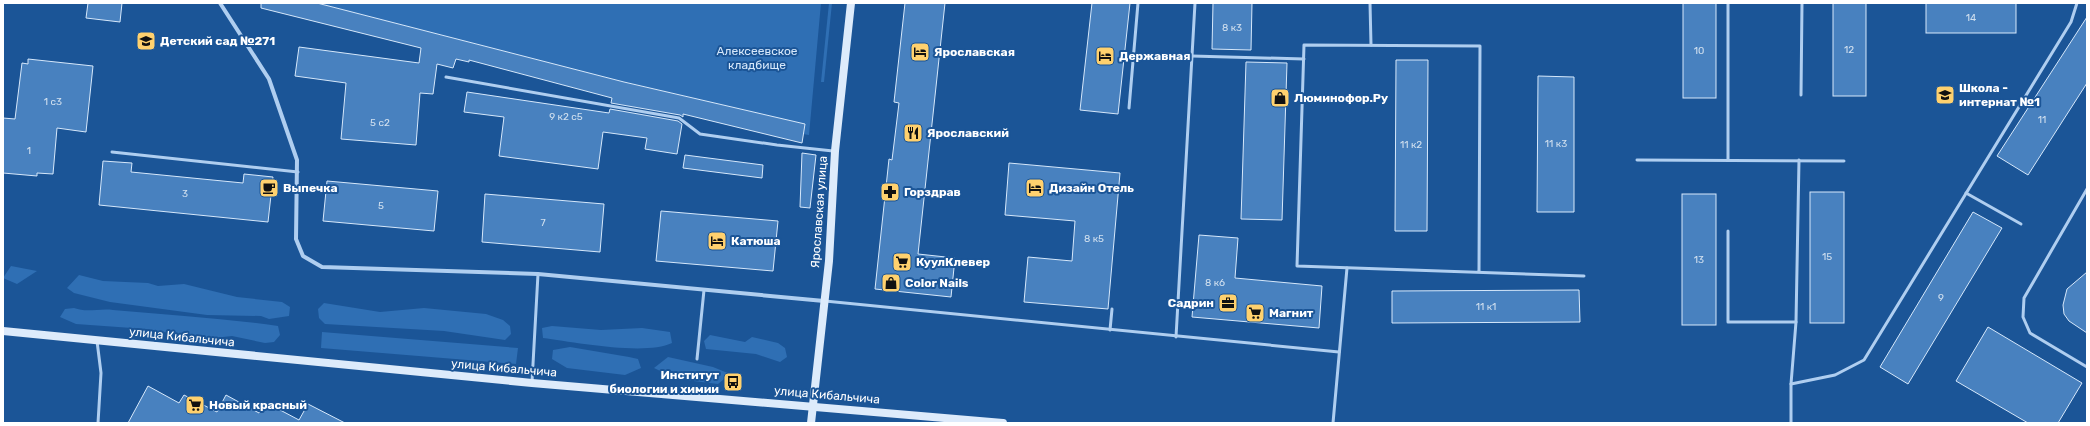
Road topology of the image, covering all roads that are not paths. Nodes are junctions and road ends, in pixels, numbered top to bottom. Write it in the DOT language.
graph roads {
  1 [pos="220,3"];
  2 [pos="850,3"];
  3 [pos="1138,3"];
  4 [pos="1195,3"];
  5 [pos="1370,3"];
  6 [pos="1728,3"];
  7 [pos="1802,3"];
  8 [pos="2077,3"];
  9 [pos="1371,45"];
  10 [pos="1192,56"];
  11 [pos="1304,59"];
  12 [pos="446,78"];
  13 [pos="1801,95"];
  14 [pos="1129,108"];
  15 [pos="835,151"];
  16 [pos="112,152"];
  17 [pos="1637,160"];
  18 [pos="1728,160"];
  19 [pos="1799,160"];
  20 [pos="1844,161"];
  21 [pos="298,172"];
  22 [pos="2087,189"];
  23 [pos="1966,193"];
  24 [pos="2021,224"];
  25 [pos="1728,231"];
  26 [pos="1347,268"];
  27 [pos="1479,271"];
  28 [pos="538,274"];
  29 [pos="1584,276"];
  30 [pos="704,290"];
  31 [pos="825,301"];
  32 [pos="1112,309"];
  33 [pos="1796,322"];
  34 [pos="1110,330"];
  35 [pos="3,331"];
  36 [pos="1176,337"];
  37 [pos="97,340"];
  38 [pos="1339,352"];
  39 [pos="697,359"];
  40 [pos="2087,367"];
  41 [pos="532,383"];
  42 [pos="1791,384"];
  43 [pos="813,406"];
  44 [pos="98,423"];
  45 [pos="811,423"];
  46 [pos="1003,423"];
  47 [pos="1333,423"];
  48 [pos="1791,423"];
  1 -- 21 [label="street"];
  2 -- 15 [label="street, Ярославская улица"];
  3 -- 14 [label="lane"];
  4 -- 10 [label="lane"];
  5 -- 9 [label="lane"];
  6 -- 18 [label="lane"];
  7 -- 13 [label="lane"];
  8 -- 23 [label="lane"];
  9 -- 11 [label="lane"];
  9 -- 27 [label="lane"];
  10 -- 11 [label="lane"];
  10 -- 36 [label="lane"];
  11 -- 26 [label="lane"];
  12 -- 15 [label="lane"];
  15 -- 31 [label="street, Ярославская улица"];
  16 -- 21 [label="lane"];
  17 -- 18 [label="lane"];
  18 -- 19 [label="lane"];
  19 -- 20 [label="lane"];
  19 -- 33 [label="lane"];
  21 -- 28 [label="street"];
  22 -- 40 [label="lane"];
  23 -- 24 [label="lane"];
  23 -- 42 [label="lane"];
  25 -- 33 [label="lane"];
  26 -- 27 [label="lane"];
  26 -- 38 [label="lane"];
  27 -- 29 [label="lane"];
  28 -- 30 [label="street"];
  28 -- 41 [label="lane"];
  30 -- 31 [label="street"];
  30 -- 39 [label="lane"];
  31 -- 34 [label="lane"];
  31 -- 43 [label="street, Ярославская улица"];
  32 -- 34 [label="lane"];
  33 -- 42 [label="lane"];
  34 -- 36 [label="lane"];
  35 -- 37 [label="street, улица Кибальчича"];
  36 -- 38 [label="lane"];
  37 -- 41 [label="street, улица Кибальчича"];
  37 -- 44 [label="lane"];
  38 -- 47 [label="lane"];
  41 -- 43 [label="street, улица Кибальчича"];
  42 -- 48 [label="lane"];
  43 -- 45 [label="street, Ярославская улица"];
  43 -- 46 [label="street, улица Кибальчича"];
}
